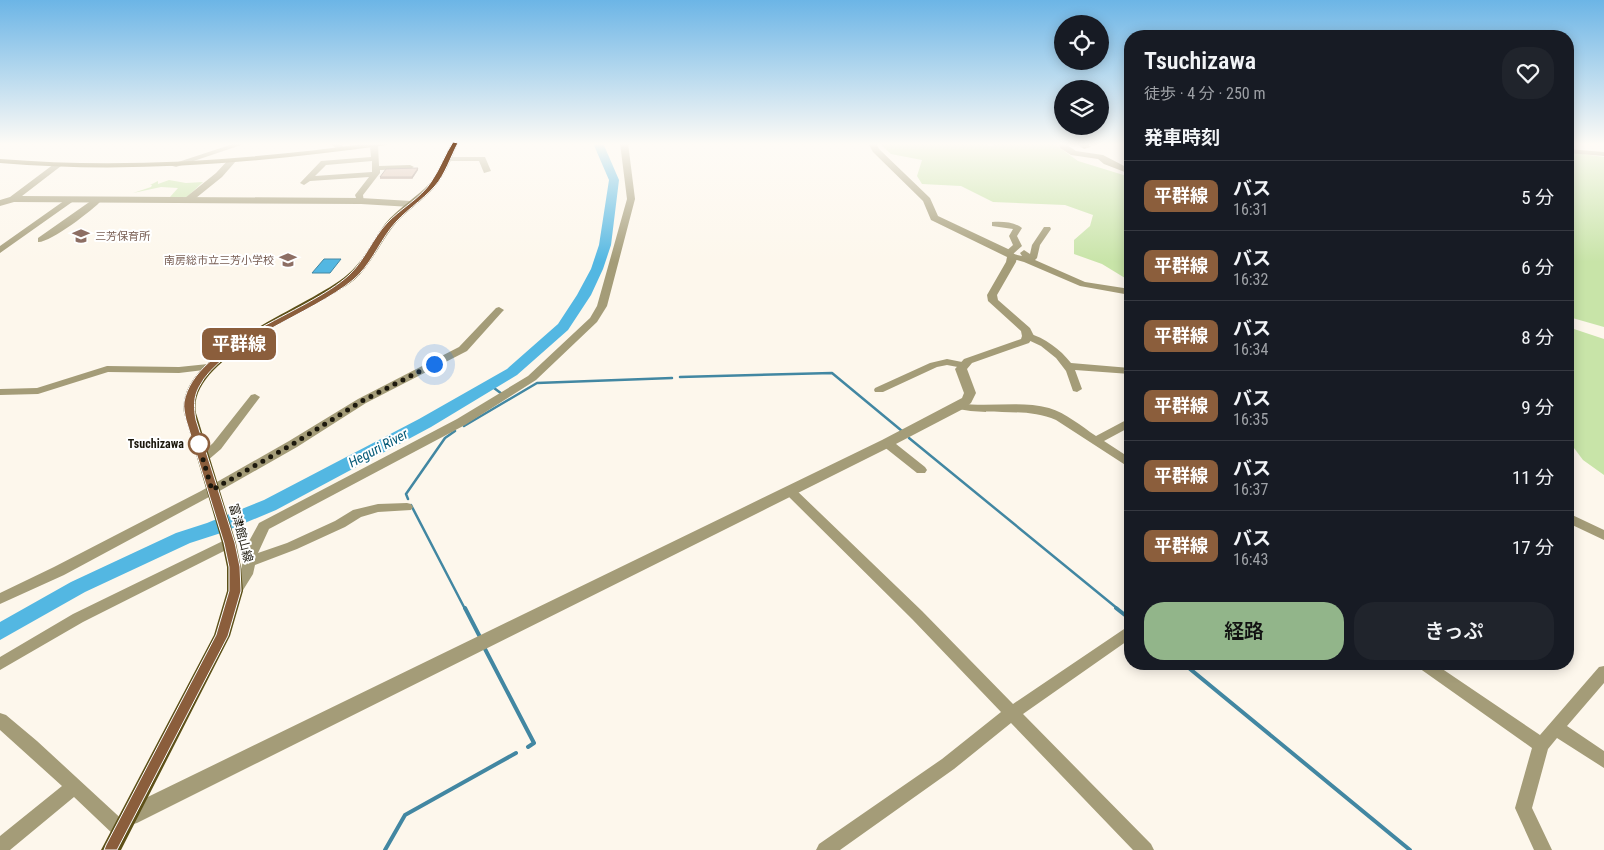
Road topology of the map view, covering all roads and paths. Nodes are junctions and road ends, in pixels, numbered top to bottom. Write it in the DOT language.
graph roads {
  1 [pos="35,183"];
  2 [pos="209,183"];
  3 [pos="368,183"];
  4 [pos="435,183"];
  5 [pos="629,183"];
  6 [pos="909,183"];
  7 [pos="13,199"];
  8 [pos="360,199"];
  9 [pos="71,200"];
  10 [pos="98,200"];
  11 [pos="188,200"];
  12 [pos="0,203"];
  13 [pos="411,204"];
  14 [pos="995,224"];
  15 [pos="1047,230"];
  16 [pos="41,240"];
  17 [pos="0,250"];
  18 [pos="1013,252"];
  19 [pos="1124,291"];
  20 [pos="499,310"];
  21 [pos="1028,336"];
  22 [pos="963,365"];
  23 [pos="1068,366"];
  24 [pos="208,367"];
  25 [pos="1124,370"];
  26 [pos="1077,389"];
  27 [pos="879,390"];
  28 [pos="0,392"];
  29 [pos="255,397"];
  30 [pos="959,406"];
  31 [pos="1124,425"];
  32 [pos="1095,441"];
  33 [pos="887,443"];
  34 [pos="203,458"];
  35 [pos="1124,460"];
  36 [pos="922,470"];
  37 [pos="790,491"];
  38 [pos="214,497"];
  39 [pos="407,507"];
  40 [pos="1574,521"];
  41 [pos="1604,535"];
  42 [pos="228,541"];
  43 [pos="249,562"];
  44 [pos="235,591"];
  45 [pos="0,599"];
  46 [pos="1124,636"];
  47 [pos="0,664"];
  48 [pos="1433,670"];
  49 [pos="1604,672"];
  50 [pos="1011,714"];
  51 [pos="0,720"];
  52 [pos="1556,728"];
  53 [pos="1541,745"];
  54 [pos="1604,760"];
  55 [pos="74,786"];
  56 [pos="126,823"];
  57 [pos="0,847"];
  58 [pos="111,850"];
  59 [pos="826,850"];
  60 [pos="1145,850"];
  61 [pos="1543,850"];
  1 -- 7 [label="street"];
  2 -- 11 [label="street"];
  3 -- 8 [label="street"];
  4 -- 13 [label="main road, 富津館山線"];
  5 -- 43 [label="street"];
  6 -- 18 [label="street"];
  7 -- 9 [label="street"];
  7 -- 12 [label="street"];
  8 -- 11 [label="street"];
  8 -- 13 [label="street"];
  9 -- 10 [label="street"];
  9 -- 17 [label="street"];
  10 -- 11 [label="street"];
  10 -- 16 [label="street"];
  13 -- 24 [label="main road, 富津館山線"];
  14 -- 18 [label="street"];
  15 -- 18 [label="street"];
  18 -- 19 [label="street"];
  18 -- 21 [label="street"];
  20 -- 38 [label="street"];
  21 -- 22 [label="street"];
  21 -- 23 [label="street"];
  22 -- 27 [label="street"];
  22 -- 30 [label="street"];
  23 -- 25 [label="street"];
  23 -- 26 [label="street"];
  24 -- 28 [label="street"];
  24 -- 34 [label="main road, 富津館山線"];
  29 -- 34 [label="street"];
  30 -- 32 [label="street"];
  30 -- 33 [label="street"];
  31 -- 32 [label="street"];
  32 -- 35 [label="street"];
  33 -- 36 [label="street"];
  33 -- 37 [label="street"];
  34 -- 38 [label="main road, 富津館山線"];
  37 -- 50 [label="street"];
  37 -- 56 [label="street"];
  38 -- 42 [label="main road, 富津館山線"];
  38 -- 45 [label="street"];
  39 -- 43 [label="street"];
  40 -- 41 [label="street"];
  42 -- 44 [label="main road, 富津館山線"];
  42 -- 47 [label="street"];
  43 -- 44 [label="street"];
  44 -- 56 [label="main road, 富津館山線"];
  46 -- 50 [label="street"];
  48 -- 53 [label="street"];
  49 -- 52 [label="street"];
  50 -- 59 [label="street"];
  50 -- 60 [label="street"];
  51 -- 55 [label="street"];
  52 -- 53 [label="street"];
  52 -- 54 [label="street"];
  53 -- 61 [label="street"];
  55 -- 56 [label="street"];
  55 -- 57 [label="street"];
  56 -- 58 [label="main road, 富津館山線"];
}
